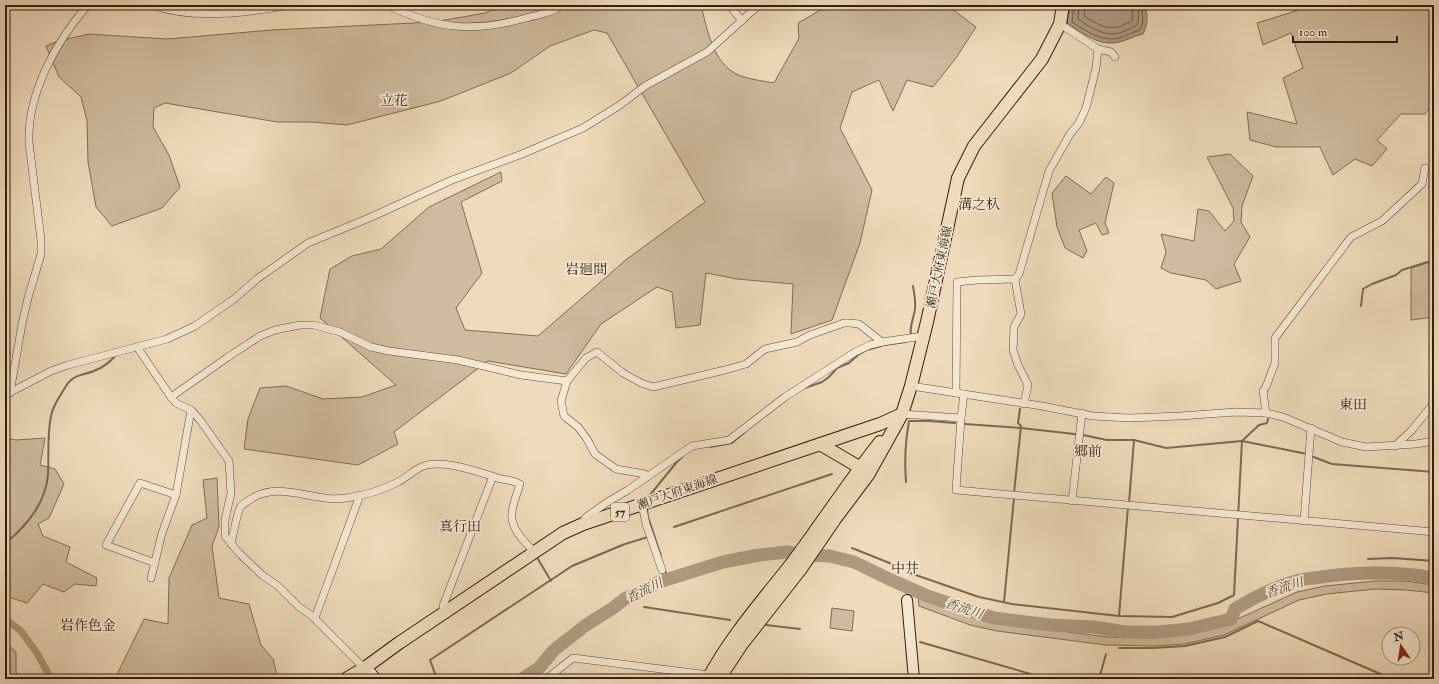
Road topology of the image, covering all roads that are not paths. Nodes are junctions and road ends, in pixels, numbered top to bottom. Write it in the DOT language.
graph roads {
  1 [pos="88,5"];
  2 [pos="152,5"];
  3 [pos="289,5"];
  4 [pos="387,5"];
  5 [pos="564,5"];
  6 [pos="730,5"];
  7 [pos="759,5"];
  8 [pos="1063,5"];
  9 [pos="742,21"];
  10 [pos="1060,24"];
  11 [pos="1098,49"];
  12 [pos="1115,57"];
  13 [pos="1425,168"];
  14 [pos="1014,279"];
  15 [pos="923,336"];
  16 [pos="882,342"];
  17 [pos="137,347"];
  18 [pos="567,381"];
  19 [pos="911,386"];
  20 [pos="956,393"];
  21 [pos="7,394"];
  22 [pos="964,394"];
  23 [pos="171,397"];
  24 [pos="1434,403"];
  25 [pos="1024,404"];
  26 [pos="191,410"];
  27 [pos="1266,413"];
  28 [pos="902,414"];
  29 [pos="1082,414"];
  30 [pos="961,418"];
  31 [pos="1311,428"];
  32 [pos="1434,441"];
  33 [pos="820,444"];
  34 [pos="1395,446"];
  35 [pos="859,467"];
  36 [pos="493,476"];
  37 [pos="647,477"];
  38 [pos="176,495"];
  39 [pos="360,495"];
  40 [pos="1072,501"];
  41 [pos="642,504"];
  42 [pos="1304,521"];
  43 [pos="583,524"];
  44 [pos="1434,532"];
  45 [pos="812,543"];
  46 [pos="231,544"];
  47 [pos="535,552"];
  48 [pos="155,563"];
  49 [pos="662,570"];
  50 [pos="151,578"];
  51 [pos="907,600"];
  52 [pos="443,614"];
  53 [pos="315,618"];
  54 [pos="366,667"];
  55 [pos="714,678"];
  56 [pos="346,679"];
  57 [pos="376,679"];
  58 [pos="546,679"];
  59 [pos="739,679"];
  60 [pos="914,679"];
  1 -- 21 [label="street"];
  2 -- 3 [label="street"];
  4 -- 5 [label="street"];
  6 -- 9 [label="street"];
  7 -- 9 [label="street"];
  8 -- 10 [label="main road, 瀬戸大府東海線"];
  9 -- 17 [label="street"];
  10 -- 11 [label="street"];
  10 -- 15 [label="main road, 瀬戸大府東海線"];
  11 -- 12 [label="street"];
  11 -- 14 [label="street"];
  13 -- 27 [label="street"];
  14 -- 20 [label="street"];
  14 -- 25 [label="street"];
  15 -- 16 [label="street"];
  15 -- 19 [label="main road, 瀬戸大府東海線"];
  16 -- 18 [label="street"];
  16 -- 37 [label="street"];
  17 -- 21 [label="street"];
  17 -- 23 [label="street"];
  18 -- 23 [label="street"];
  18 -- 37 [label="street"];
  19 -- 20 [label="street"];
  19 -- 28 [label="main road, 瀬戸大府東海線"];
  20 -- 22 [label="street"];
  22 -- 25 [label="street"];
  22 -- 30 [label="street"];
  23 -- 26 [label="street"];
  24 -- 34 [label="street"];
  25 -- 29 [label="street"];
  26 -- 38 [label="street"];
  26 -- 46 [label="street"];
  27 -- 29 [label="street"];
  27 -- 31 [label="street"];
  28 -- 30 [label="street"];
  28 -- 33 [label="main road, 瀬戸大府東海線 / 57"];
  28 -- 35 [label="main road, 瀬戸大府東海線"];
  28 -- 45 [label="main road, 瀬戸大府東海線"];
  29 -- 40 [label="street"];
  30 -- 40 [label="street"];
  31 -- 34 [label="street"];
  31 -- 42 [label="street"];
  32 -- 34 [label="street"];
  33 -- 35 [label="main road"];
  33 -- 41 [label="main road, 瀬戸大府東海線 / 57"];
  35 -- 45 [label="main road, 瀬戸大府東海線"];
  36 -- 39 [label="street"];
  36 -- 47 [label="street"];
  36 -- 52 [label="street"];
  37 -- 43 [label="street"];
  38 -- 48 [label="street"];
  38 -- 48 [label="street"];
  39 -- 46 [label="street"];
  39 -- 53 [label="street"];
  40 -- 42 [label="street"];
  41 -- 43 [label="main road, 瀬戸大府東海線 / 57"];
  41 -- 49 [label="street"];
  42 -- 44 [label="street"];
  43 -- 47 [label="main road, 瀬戸大府東海線 / 57"];
  45 -- 55 [label="main road, 瀬戸大府東海線"];
  45 -- 55 [label="main road, 瀬戸大府東海線"];
  46 -- 53 [label="street"];
  47 -- 52 [label="main road, 瀬戸大府東海線 / 57"];
  48 -- 50 [label="street"];
  51 -- 60 [label="street"];
  52 -- 54 [label="main road, 瀬戸大府東海線 / 57"];
  53 -- 54 [label="street"];
  54 -- 56 [label="main road, 瀬戸大府東海線 / 57"];
  54 -- 57 [label="street"];
  55 -- 58 [label="street"];
  55 -- 59 [label="street"];
}
